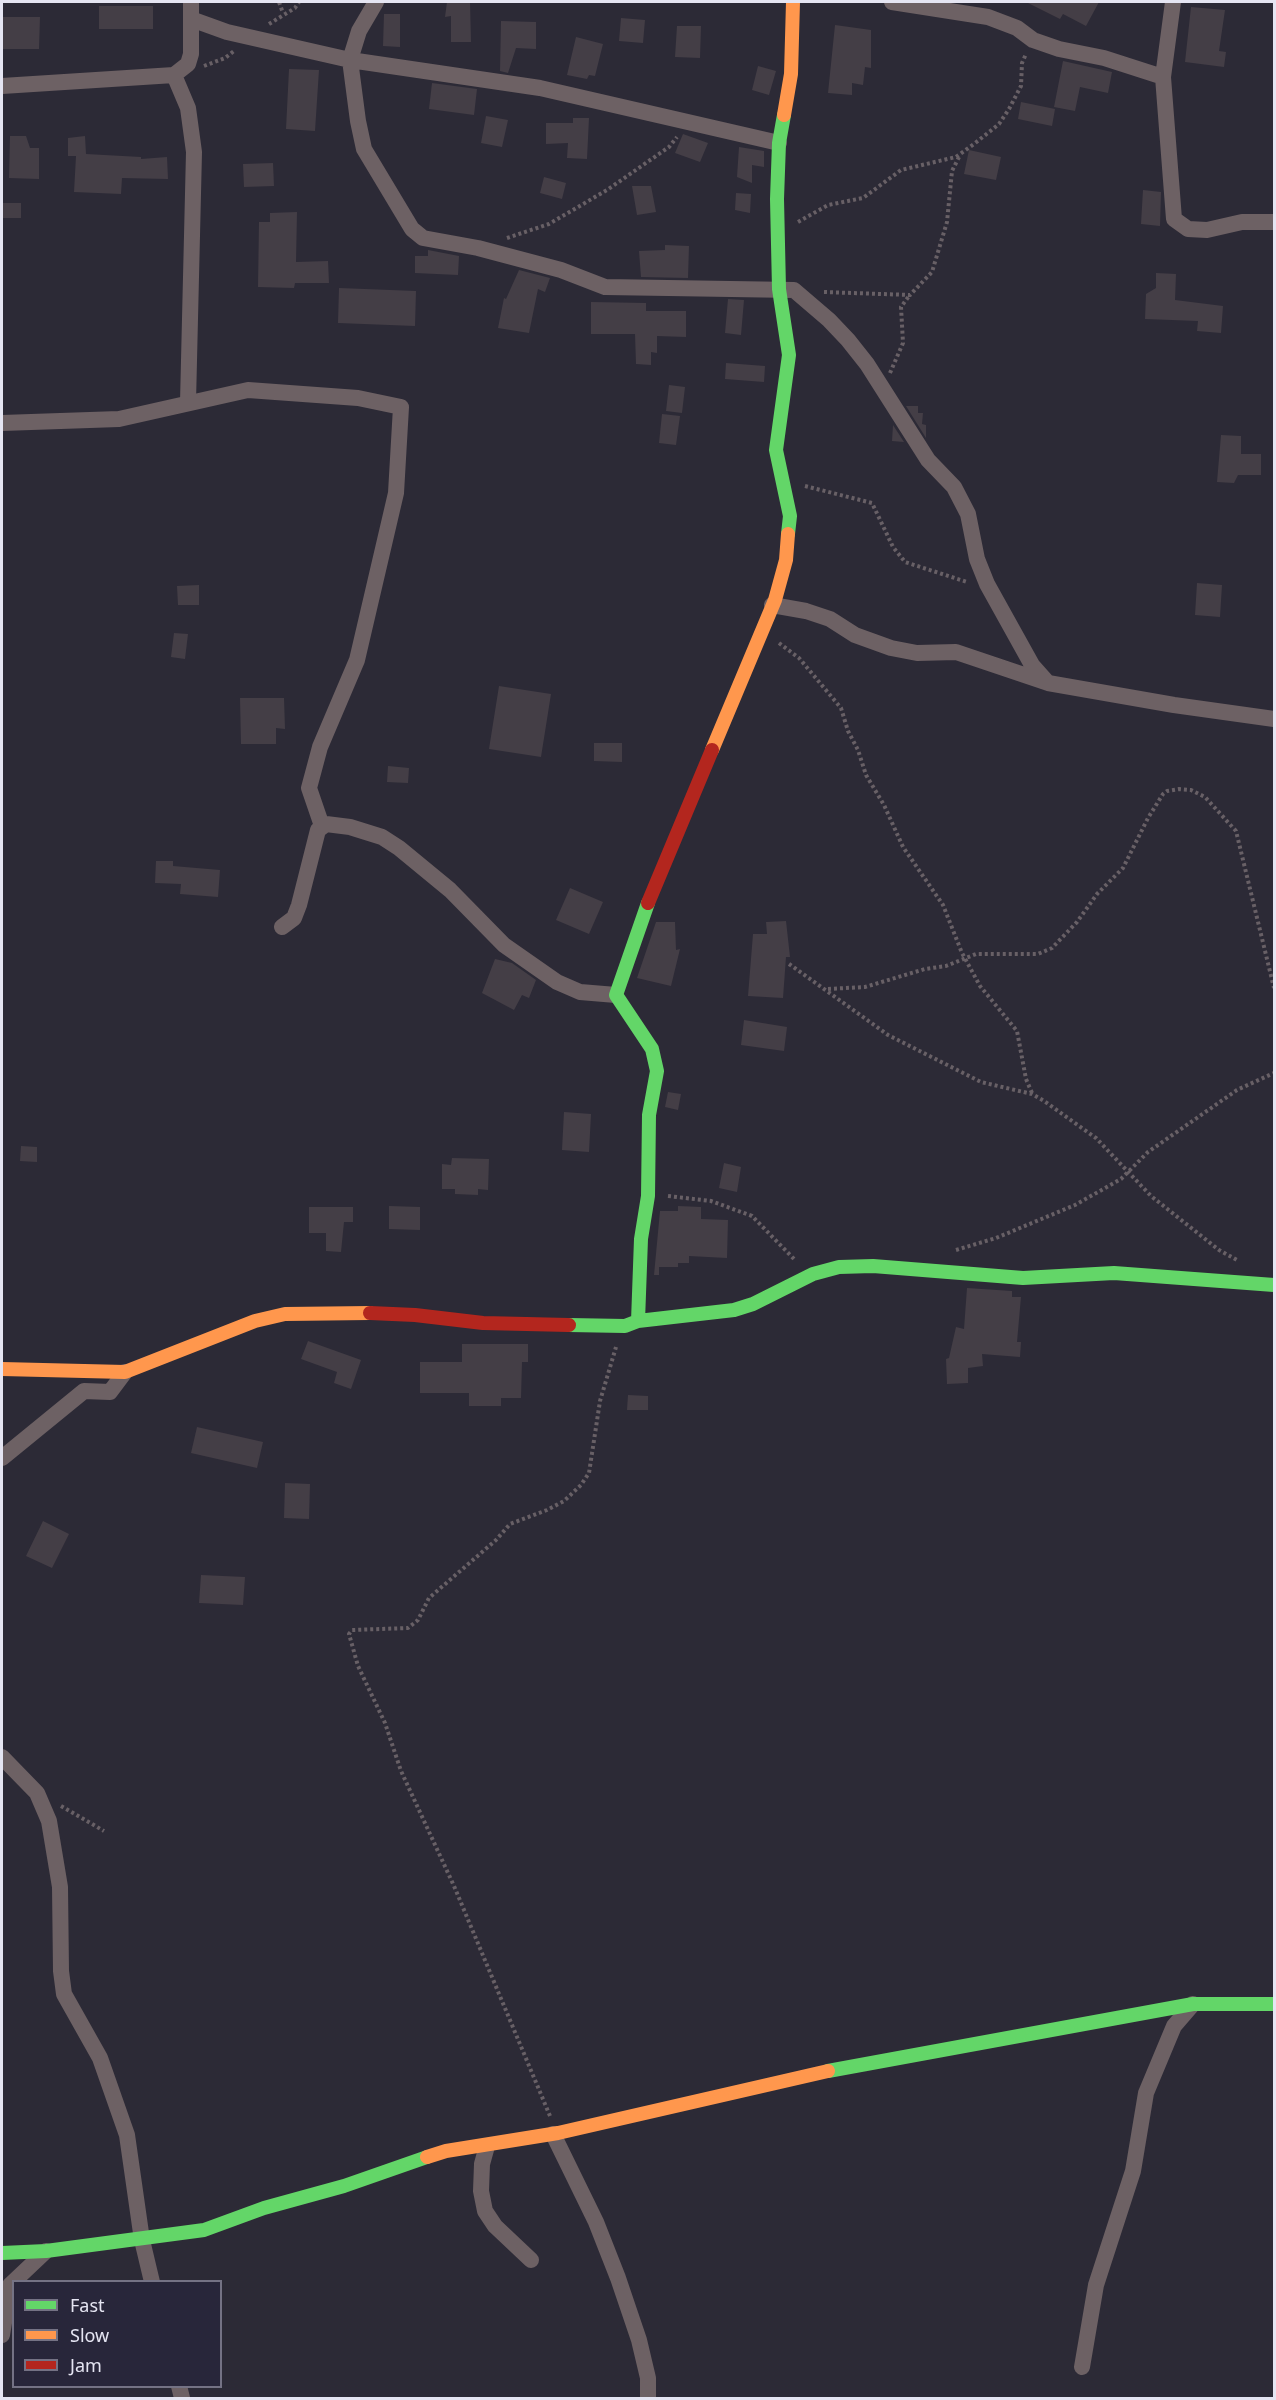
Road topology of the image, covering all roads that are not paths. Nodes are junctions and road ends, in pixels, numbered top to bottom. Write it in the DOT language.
graph roads {
  1 [pos="191,2"];
  2 [pos="376,2"];
  3 [pos="794,2"];
  4 [pos="892,2"];
  5 [pos="1173,2"];
  6 [pos="191,19"];
  7 [pos="350,60"];
  8 [pos="174,75"];
  9 [pos="1163,77"];
  10 [pos="2,86"];
  11 [pos="779,143"];
  12 [pos="1275,222"];
  13 [pos="787,289"];
  14 [pos="188,402"];
  15 [pos="2,423"];
  16 [pos="772,605"];
  17 [pos="1048,683"];
  18 [pos="1275,719"];
  19 [pos="322,826"];
  20 [pos="282,927"];
  21 [pos="616,995"];
  22 [pos="1275,1285"];
  23 [pos="632,1323"];
  24 [pos="2,1369"];
  25 [pos="125,1372"];
  26 [pos="2,1458"];
  27 [pos="2,1757"];
  28 [pos="1193,2004"];
  29 [pos="1275,2004"];
  30 [pos="555,2134"];
  31 [pos="487,2146"];
  32 [pos="142,2240"];
  33 [pos="46,2251"];
  34 [pos="2,2253"];
  35 [pos="531,2260"];
  36 [pos="15,2280"];
  37 [pos="152,2280"];
  38 [pos="12,2283"];
  39 [pos="2,2335"];
  40 [pos="1082,2367"];
  41 [pos="648,2398"];
  1 -- 6 [label="street"];
  2 -- 7 [label="street"];
  3 -- 11 [label="street"];
  4 -- 9 [label="street"];
  5 -- 9 [label="street"];
  6 -- 7 [label="street"];
  6 -- 8 [label="street"];
  7 -- 11 [label="street"];
  7 -- 13 [label="street"];
  8 -- 10 [label="street"];
  8 -- 14 [label="street"];
  9 -- 12 [label="street"];
  11 -- 13 [label="street"];
  13 -- 16 [label="street"];
  13 -- 17 [label="street"];
  14 -- 15 [label="street"];
  14 -- 19 [label="street"];
  16 -- 17 [label="street"];
  16 -- 21 [label="street"];
  17 -- 18 [label="street"];
  19 -- 20 [label="street"];
  19 -- 21 [label="street"];
  21 -- 23 [label="street"];
  22 -- 23 [label="street"];
  23 -- 25 [label="street"];
  24 -- 25 [label="street"];
  25 -- 26 [label="street"];
  27 -- 32 [label="street"];
  28 -- 29 [label="street"];
  28 -- 30 [label="street"];
  28 -- 40 [label="street"];
  30 -- 31 [label="street"];
  30 -- 41 [label="street"];
  31 -- 32 [label="street"];
  31 -- 35 [label="street"];
  32 -- 33 [label="street"];
  32 -- 37 [label="street"];
  33 -- 34 [label="street"];
  33 -- 36 [label="street"];
  38 -- 39 [label="street"];
}
